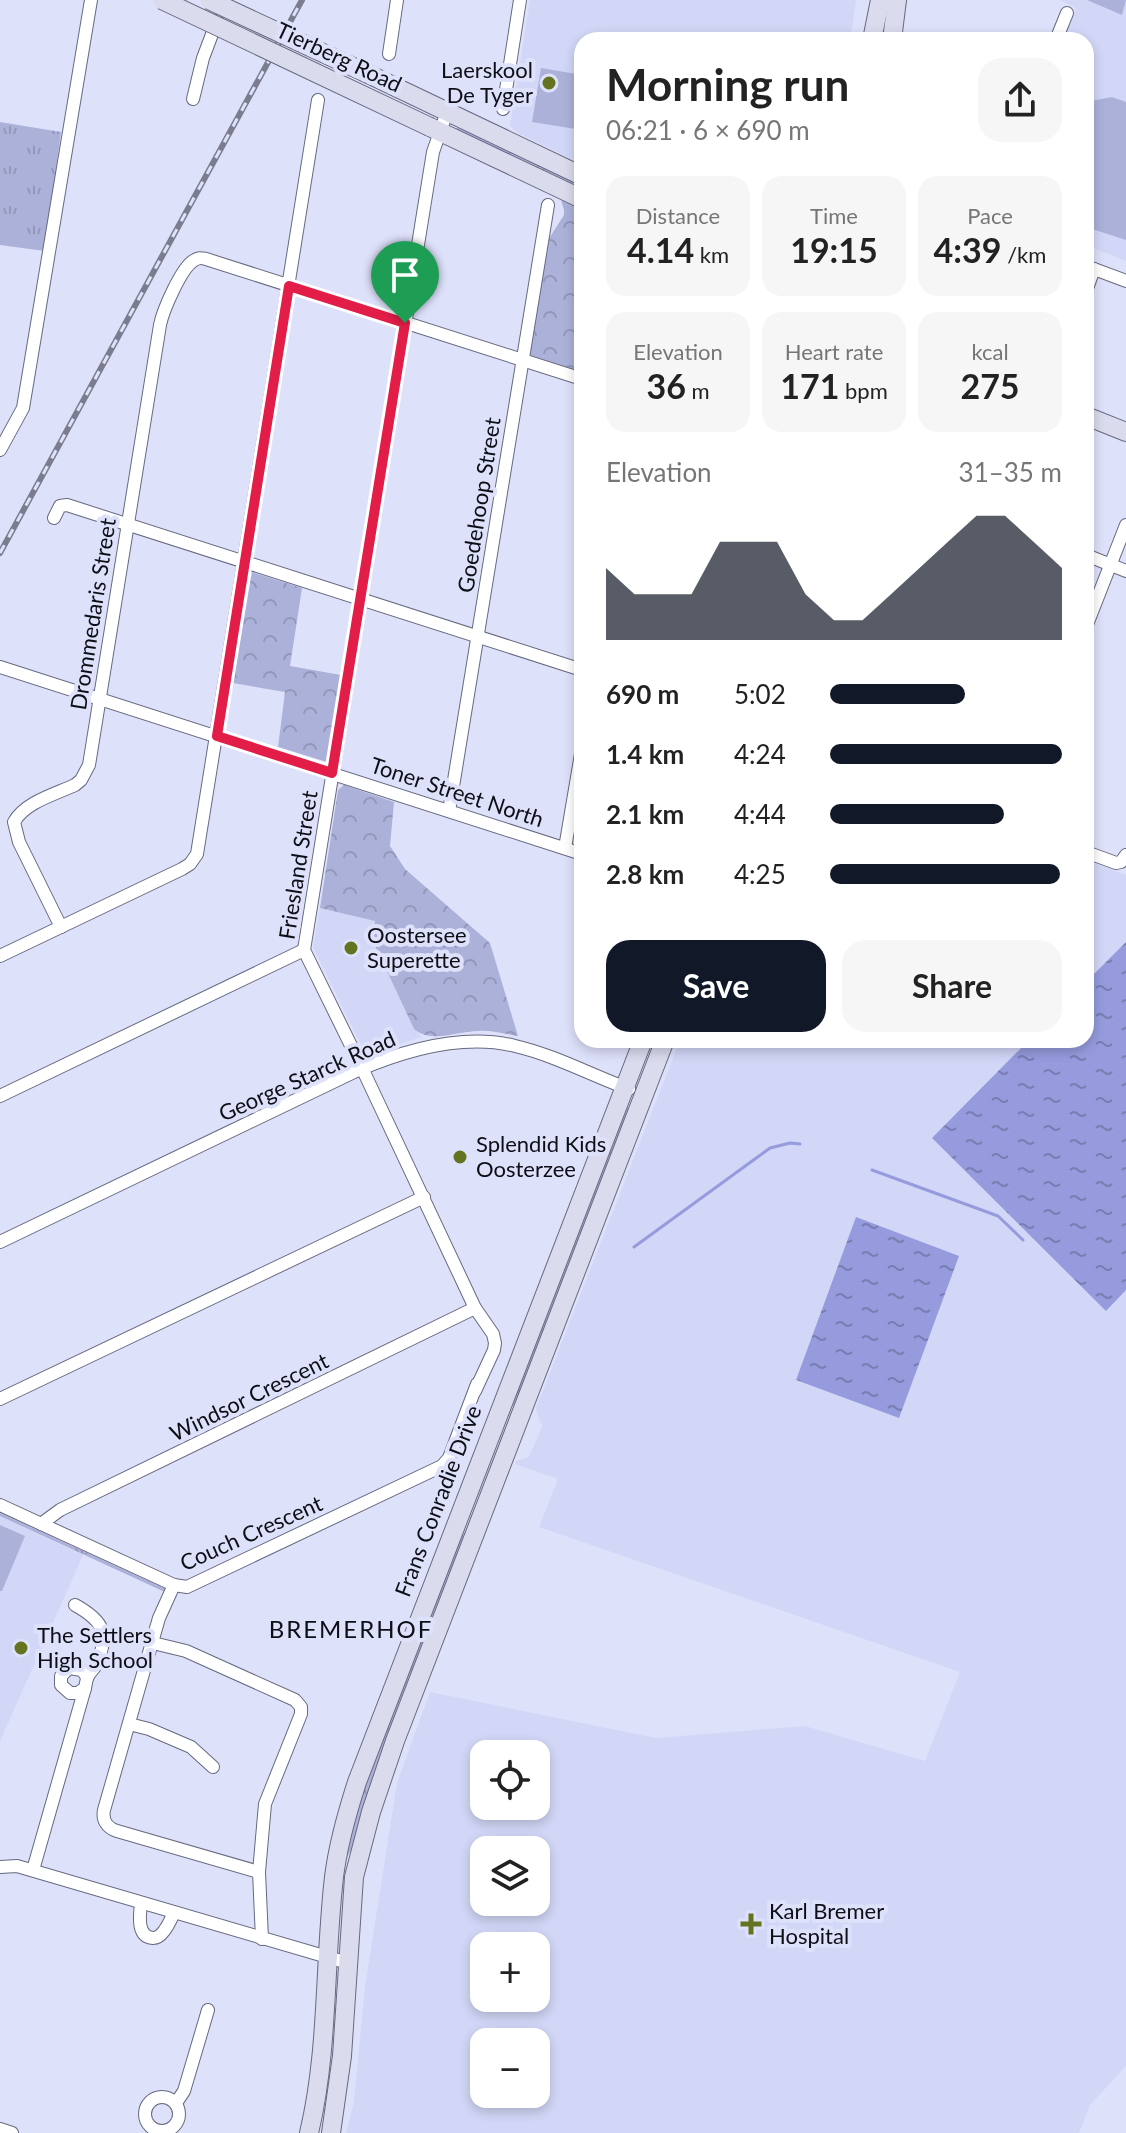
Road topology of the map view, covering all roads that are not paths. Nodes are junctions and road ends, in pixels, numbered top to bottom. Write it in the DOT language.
graph roads {
  1 [pos="91,0"];
  2 [pos="162,0"];
  3 [pos="209,0"];
  4 [pos="227,0"];
  5 [pos="397,0"];
  6 [pos="520,0"];
  7 [pos="880,0"];
  8 [pos="897,0"];
  9 [pos="1067,13"];
  10 [pos="874,32"];
  11 [pos="893,32"];
  12 [pos="1059,32"];
  13 [pos="389,54"];
  14 [pos="193,99"];
  15 [pos="318,100"];
  16 [pos="503,109"];
  17 [pos="442,110"];
  18 [pos="435,129"];
  19 [pos="574,172"];
  20 [pos="574,195"];
  21 [pos="548,205"];
  22 [pos="1094,269"];
  23 [pos="1126,281"];
  24 [pos="289,286"];
  25 [pos="405,323"];
  26 [pos="522,360"];
  27 [pos="574,376"];
  28 [pos="1094,419"];
  29 [pos="1126,432"];
  30 [pos="0,450"];
  31 [pos="54,518"];
  32 [pos="129,524"];
  33 [pos="1126,525"];
  34 [pos="1094,558"];
  35 [pos="245,561"];
  36 [pos="1111,565"];
  37 [pos="1126,571"];
  38 [pos="360,598"];
  39 [pos="1094,607"];
  40 [pos="478,636"];
  41 [pos="0,667"];
  42 [pos="574,667"];
  43 [pos="100,699"];
  44 [pos="217,736"];
  45 [pos="332,773"];
  46 [pos="574,795"];
  47 [pos="449,811"];
  48 [pos="565,848"];
  49 [pos="574,851"];
  50 [pos="1094,855"];
  51 [pos="1126,855"];
  52 [pos="61,927"];
  53 [pos="304,950"];
  54 [pos="0,956"];
  55 [pos="640,1048"];
  56 [pos="662,1048"];
  57 [pos="362,1068"];
  58 [pos="625,1088"];
  59 [pos="644,1095"];
  60 [pos="0,1096"];
  61 [pos="424,1197"];
  62 [pos="0,1242"];
  63 [pos="478,1312"];
  64 [pos="0,1399"];
  65 [pos="0,1505"];
  66 [pos="41,1524"];
  67 [pos="174,1585"];
  68 [pos="75,1605"];
  69 [pos="153,1643"];
  70 [pos="129,1724"];
  71 [pos="213,1767"];
  72 [pos="0,1867"];
  73 [pos="33,1870"];
  74 [pos="259,1872"];
  75 [pos="141,1903"];
  76 [pos="174,1913"];
  77 [pos="262,1939"];
  78 [pos="328,1956"];
  79 [pos="348,1963"];
  80 [pos="208,2010"];
  81 [pos="176,2103"];
  82 [pos="0,2129"];
  83 [pos="154,2131"];
  84 [pos="12,2133"];
  85 [pos="309,2133"];
  86 [pos="331,2133"];
  1 -- 30 [label="street"];
  2 -- 18 [label="main road, Tierberg Road, bridge"];
  3 -- 17 [label="main road, Tierberg Road, bridge"];
  4 -- 14 [label="street"];
  5 -- 13 [label="street"];
  6 -- 16 [label="street"];
  7 -- 10 [label="main road"];
  8 -- 11 [label="main road"];
  9 -- 12 [label="street"];
  15 -- 24 [label="street"];
  17 -- 18 [label="street, Friesland Street"];
  17 -- 19 [label="main road, Tierberg Road"];
  18 -- 20 [label="main road, Tierberg Road"];
  18 -- 25 [label="street, Friesland Street"];
  21 -- 26 [label="street, Goedehoop Street"];
  22 -- 23 [label="street"];
  24 -- 25 [label="street"];
  24 -- 32 [label="street, Drommedaris Street"];
  24 -- 35 [label="street"];
  25 -- 26 [label="street"];
  25 -- 38 [label="street, Friesland Street"];
  26 -- 27 [label="street"];
  26 -- 40 [label="street, Goedehoop Street"];
  28 -- 29 [label="main road"];
  31 -- 32 [label="street"];
  32 -- 35 [label="street"];
  32 -- 43 [label="street, Drommedaris Street"];
  33 -- 36 [label="street"];
  34 -- 36 [label="street"];
  35 -- 38 [label="street"];
  35 -- 44 [label="street"];
  36 -- 37 [label="street"];
  36 -- 39 [label="street"];
  38 -- 40 [label="street"];
  38 -- 45 [label="street, Friesland Street"];
  40 -- 42 [label="street"];
  40 -- 47 [label="street, Goedehoop Street"];
  41 -- 43 [label="street, Toner Street North"];
  43 -- 44 [label="street, Toner Street North"];
  43 -- 52 [label="street, Drommedaris Street"];
  44 -- 45 [label="street, Toner Street North"];
  44 -- 52 [label="street"];
  45 -- 47 [label="street, Toner Street North"];
  45 -- 53 [label="street, Friesland Street"];
  46 -- 48 [label="street"];
  47 -- 48 [label="street, Toner Street North"];
  48 -- 49 [label="street, Toner Street North"];
  50 -- 51 [label="street"];
  52 -- 54 [label="street"];
  53 -- 57 [label="street, Friesland Street"];
  53 -- 60 [label="street"];
  55 -- 58 [label="main road, Frans Conradie Drive"];
  56 -- 59 [label="main road, Frans Conradie Drive"];
  57 -- 58 [label="street, George Starck Road"];
  57 -- 61 [label="street, Friesland Street"];
  57 -- 62 [label="street, George Starck Road"];
  58 -- 59 [label="street, George Starck Road"];
  58 -- 78 [label="main road, Frans Conradie Drive"];
  59 -- 79 [label="main road, Frans Conradie Drive"];
  61 -- 63 [label="street, Friesland Street"];
  61 -- 64 [label="street"];
  63 -- 66 [label="street, Windsor Crescent"];
  63 -- 67 [label="street, Couch Crescent"];
  65 -- 66 [label="street, Couch Crescent"];
  66 -- 67 [label="street, Couch Crescent"];
  67 -- 69 [label="street"];
  68 -- 73 [label="street"];
  69 -- 70 [label="street"];
  69 -- 74 [label="street"];
  70 -- 71 [label="street"];
  70 -- 74 [label="street"];
  72 -- 73 [label="street"];
  73 -- 75 [label="street"];
  74 -- 77 [label="street"];
  75 -- 76 [label="street"];
  75 -- 76 [label="street"];
  76 -- 77 [label="street"];
  77 -- 78 [label="street"];
  78 -- 79 [label="street"];
  78 -- 85 [label="main road, Frans Conradie Drive"];
  79 -- 86 [label="main road, Frans Conradie Drive"];
  80 -- 81 [label="street"];
  81 -- 83 [label="street"];
  81 -- 83 [label="street"];
  82 -- 84 [label="street"];
}
